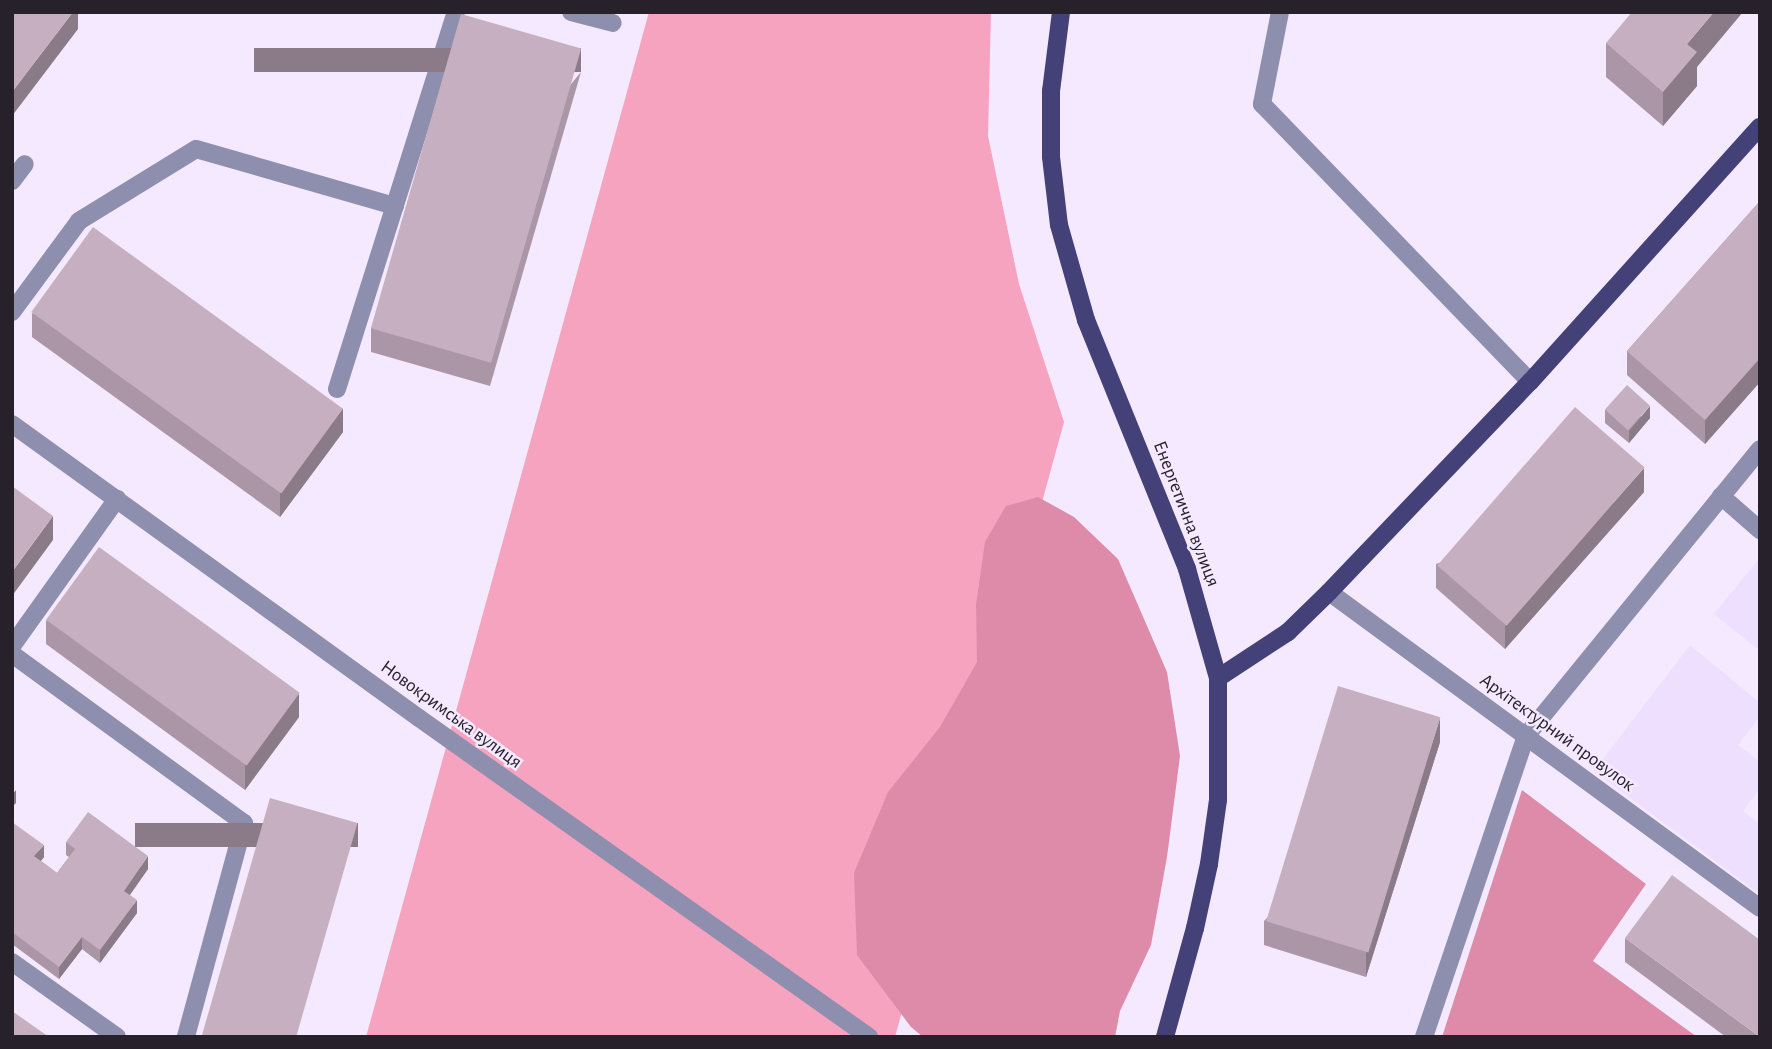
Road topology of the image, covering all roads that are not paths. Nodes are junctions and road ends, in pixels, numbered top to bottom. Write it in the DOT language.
graph roads {
  1 [pos="456,12"];
  2 [pos="571,12"];
  3 [pos="1061,12"];
  4 [pos="1280,12"];
  5 [pos="613,23"];
  6 [pos="1760,127"];
  7 [pos="25,164"];
  8 [pos="12,181"];
  9 [pos="395,206"];
  10 [pos="12,312"];
  11 [pos="1531,382"];
  12 [pos="337,389"];
  13 [pos="12,424"];
  14 [pos="1760,449"];
  15 [pos="1721,496"];
  16 [pos="117,499"];
  17 [pos="1760,530"];
  18 [pos="1329,592"];
  19 [pos="12,646"];
  20 [pos="12,654"];
  21 [pos="1218,678"];
  22 [pos="1526,736"];
  23 [pos="1760,908"];
  24 [pos="12,962"];
  25 [pos="117,1037"];
  26 [pos="186,1037"];
  27 [pos="869,1037"];
  28 [pos="1165,1037"];
  29 [pos="1424,1037"];
  1 -- 9 [label="street"];
  2 -- 5 [label="street"];
  3 -- 21 [label="main road, Енергетична вулиця"];
  4 -- 11 [label="street"];
  6 -- 11 [label="main road"];
  7 -- 8 [label="street"];
  9 -- 10 [label="street"];
  9 -- 12 [label="street"];
  11 -- 18 [label="main road"];
  13 -- 16 [label="street, Новокримська вулиця"];
  14 -- 15 [label="street"];
  15 -- 17 [label="street"];
  15 -- 22 [label="street"];
  16 -- 19 [label="street"];
  16 -- 27 [label="street, Новокримська вулиця"];
  18 -- 21 [label="main road"];
  18 -- 22 [label="street, Архітектурний провулок"];
  20 -- 26 [label="street"];
  21 -- 28 [label="main road, Енергетична вулиця"];
  22 -- 23 [label="street, Архітектурний провулок"];
  22 -- 29 [label="street"];
  24 -- 25 [label="street"];
}
